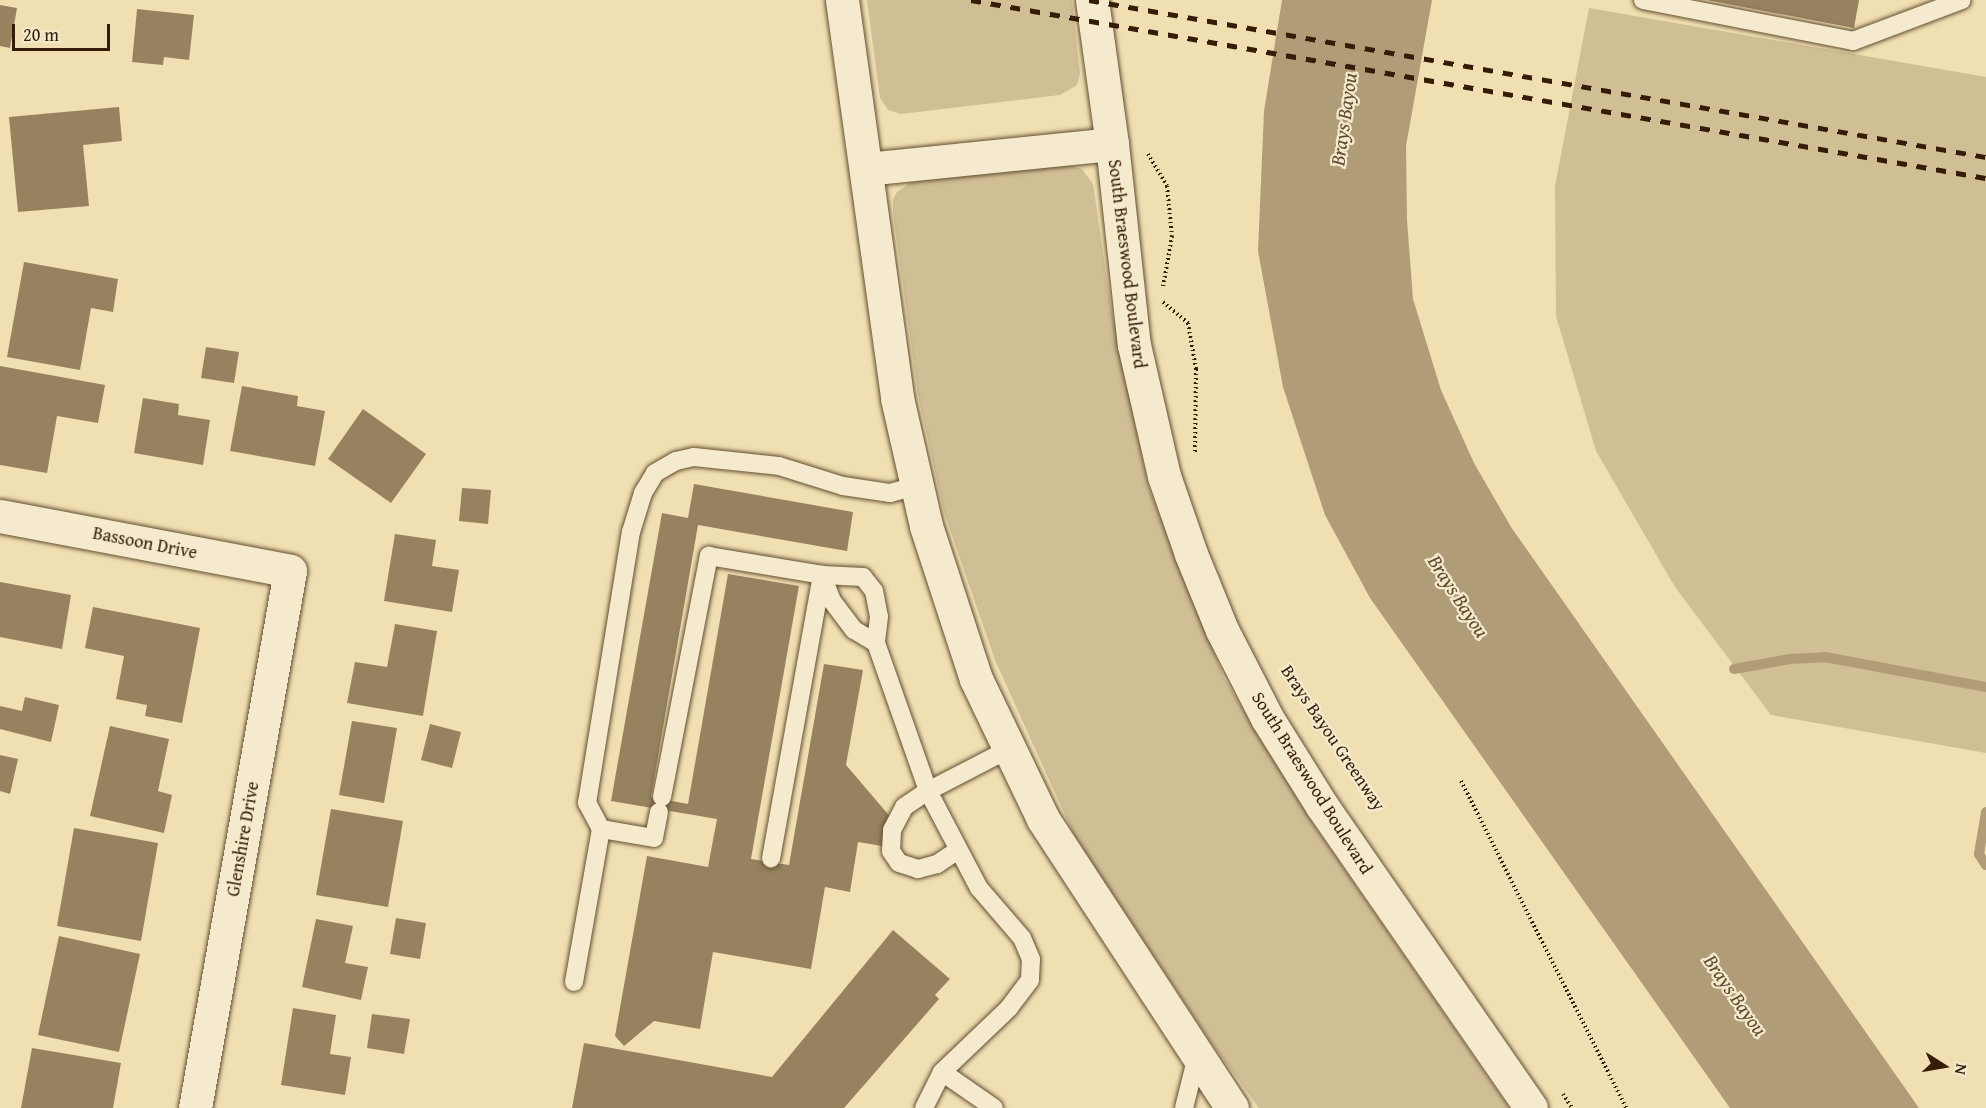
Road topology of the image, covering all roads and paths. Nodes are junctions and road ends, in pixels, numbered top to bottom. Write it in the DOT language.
graph roads {
  1 [pos="843,0"];
  2 [pos="1092,0"];
  3 [pos="1643,0"];
  4 [pos="1962,0"];
  5 [pos="1112,144"];
  6 [pos="1146,151"];
  7 [pos="866,169"];
  8 [pos="1162,290"];
  9 [pos="1161,300"];
  10 [pos="1195,456"];
  11 [pos="917,486"];
  12 [pos="0,516"];
  13 [pos="290,570"];
  14 [pos="822,575"];
  15 [pos="876,643"];
  16 [pos="1009,749"];
  17 [pos="1461,781"];
  18 [pos="928,791"];
  19 [pos="601,829"];
  20 [pos="958,850"];
  21 [pos="771,858"];
  22 [pos="574,981"];
  23 [pos="1197,1056"];
  24 [pos="942,1072"];
  25 [pos="1559,1088"];
  26 [pos="195,1108"];
  27 [pos="924,1108"];
  28 [pos="994,1108"];
  29 [pos="1184,1108"];
  30 [pos="1233,1108"];
  31 [pos="1531,1108"];
  32 [pos="1572,1108"];
  33 [pos="1626,1108"];
  1 -- 7 [label="main road"];
  2 -- 5 [label="main road, South Braeswood Boulevard"];
  3 -- 4 [label="lane"];
  5 -- 7 [label="main road"];
  5 -- 31 [label="main road, South Braeswood Boulevard"];
  6 -- 8 [label="path"];
  7 -- 11 [label="main road"];
  9 -- 10 [label="path"];
  11 -- 16 [label="main road"];
  11 -- 19 [label="lane"];
  12 -- 13 [label="main road, Bassoon Drive"];
  13 -- 26 [label="main road, Glenshire Drive"];
  14 -- 15 [label="lane"];
  14 -- 15 [label="lane"];
  14 -- 19 [label="lane"];
  14 -- 21 [label="lane"];
  15 -- 18 [label="lane"];
  16 -- 18 [label="lane"];
  16 -- 23 [label="main road"];
  17 -- 33 [label="path"];
  18 -- 20 [label="lane"];
  18 -- 20 [label="lane"];
  19 -- 22 [label="lane"];
  20 -- 24 [label="lane"];
  23 -- 29 [label="lane"];
  23 -- 30 [label="main road"];
  24 -- 27 [label="lane"];
  24 -- 28 [label="lane"];
  25 -- 32 [label="path"];
}
